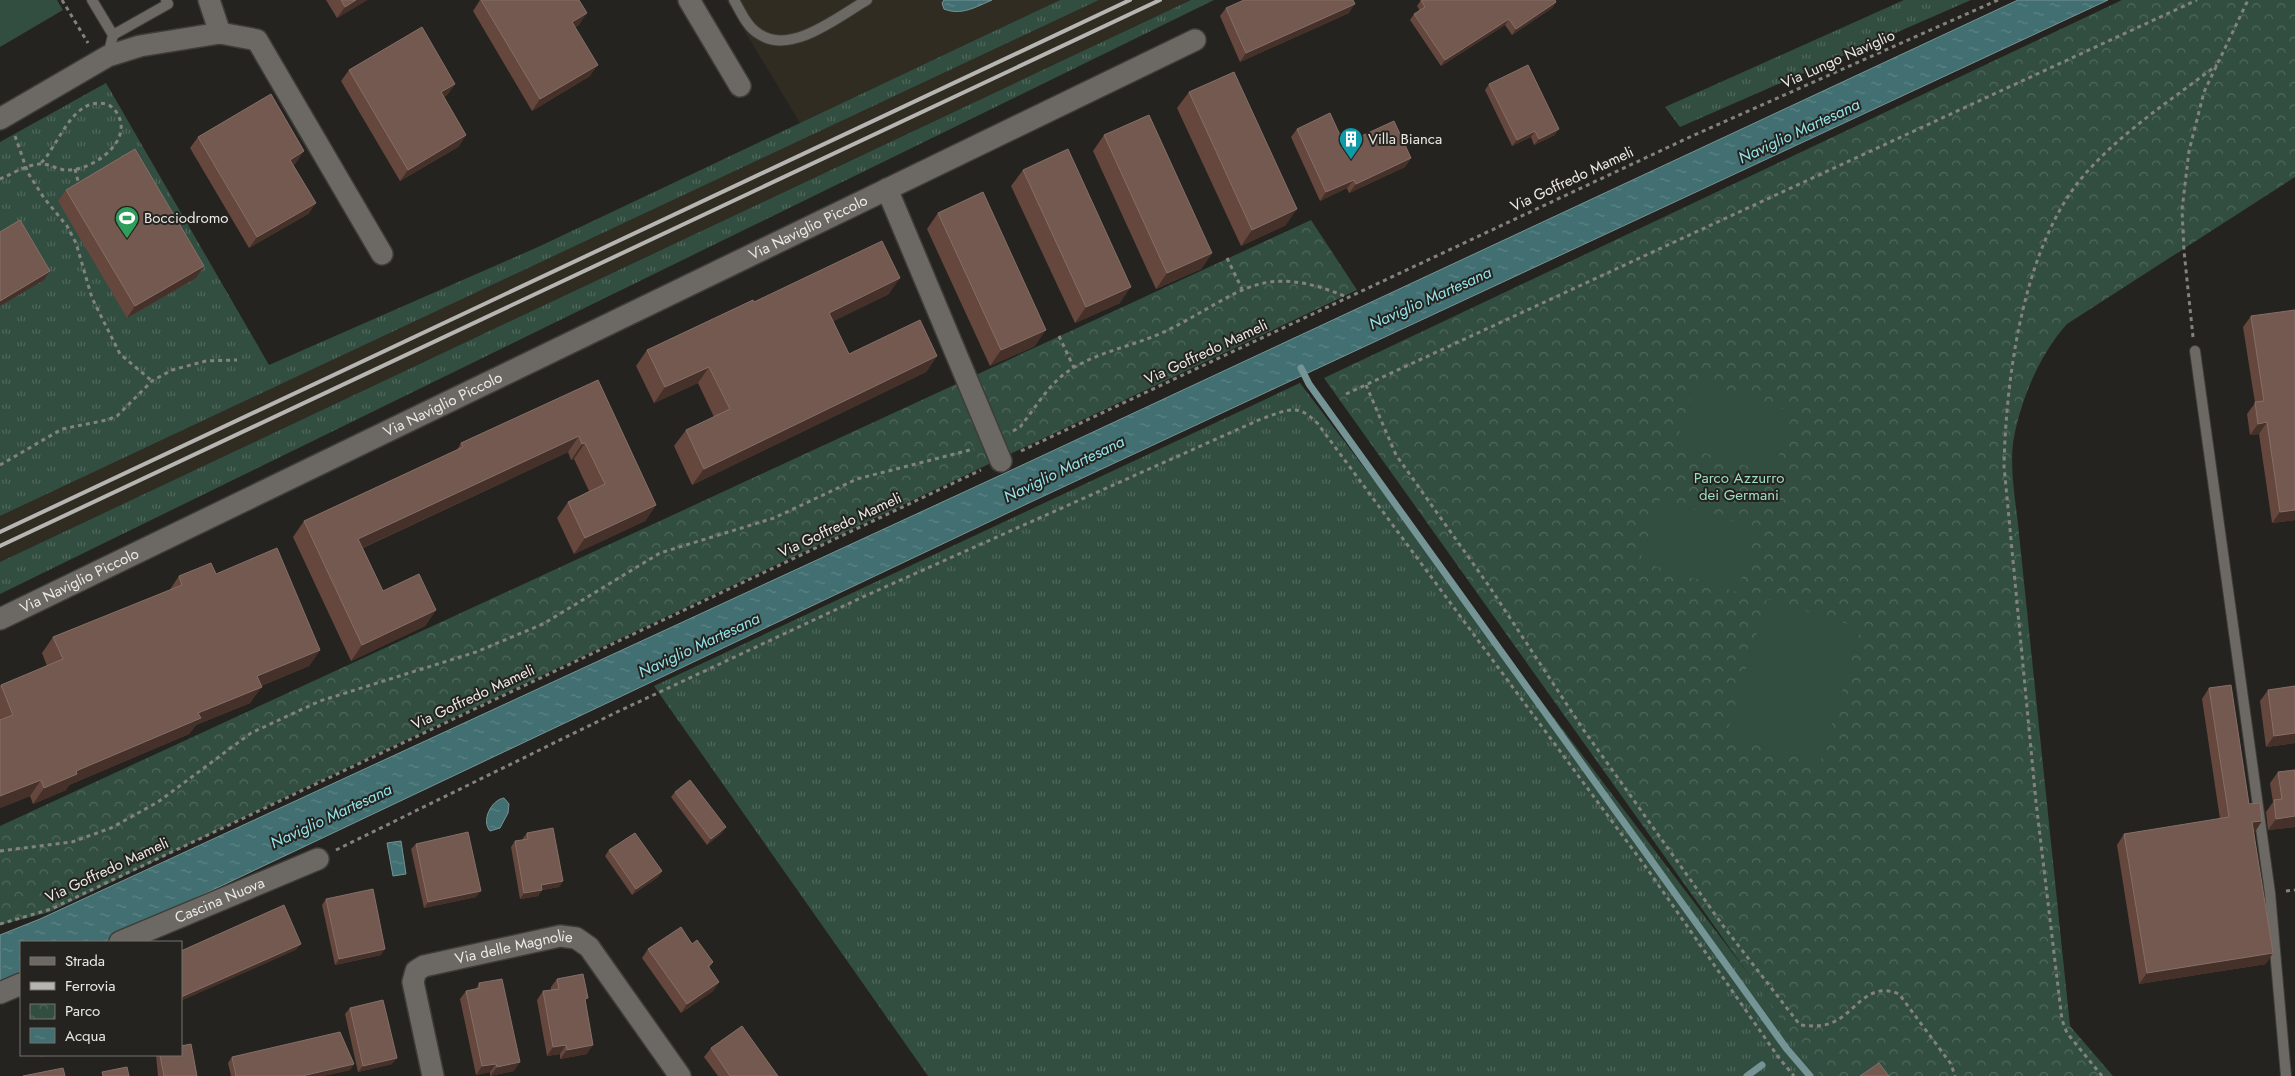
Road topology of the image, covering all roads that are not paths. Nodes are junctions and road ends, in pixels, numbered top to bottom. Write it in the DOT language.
graph roads {
  1 [pos="92,0"];
  2 [pos="166,0"];
  3 [pos="209,0"];
  4 [pos="689,0"];
  5 [pos="734,0"];
  6 [pos="867,0"];
  7 [pos="220,33"];
  8 [pos="113,35"];
  9 [pos="1195,40"];
  10 [pos="103,58"];
  11 [pos="740,86"];
  12 [pos="6,126"];
  13 [pos="887,189"];
  14 [pos="382,254"];
  15 [pos="2195,351"];
  16 [pos="997,452"];
  17 [pos="0,619"];
  18 [pos="318,859"];
  19 [pos="122,941"];
  20 [pos="20,984"];
  21 [pos="0,993"];
  22 [pos="433,1076"];
  23 [pos="680,1076"];
  24 [pos="2286,1076"];
  1 -- 8 [label="lane"];
  2 -- 8 [label="lane"];
  3 -- 7 [label="street"];
  4 -- 11 [label="street"];
  5 -- 6 [label="lane"];
  7 -- 10 [label="street"];
  7 -- 14 [label="street"];
  8 -- 10 [label="lane"];
  9 -- 13 [label="street, Via Naviglio Piccolo"];
  10 -- 12 [label="street"];
  13 -- 16 [label="street, Via Naviglio Piccolo"];
  13 -- 17 [label="street, Via Naviglio Piccolo"];
  15 -- 24 [label="lane"];
  18 -- 19 [label="street, Cascina Nuova"];
  20 -- 21 [label="street"];
  22 -- 23 [label="street, Via delle Magnolie"];
}
